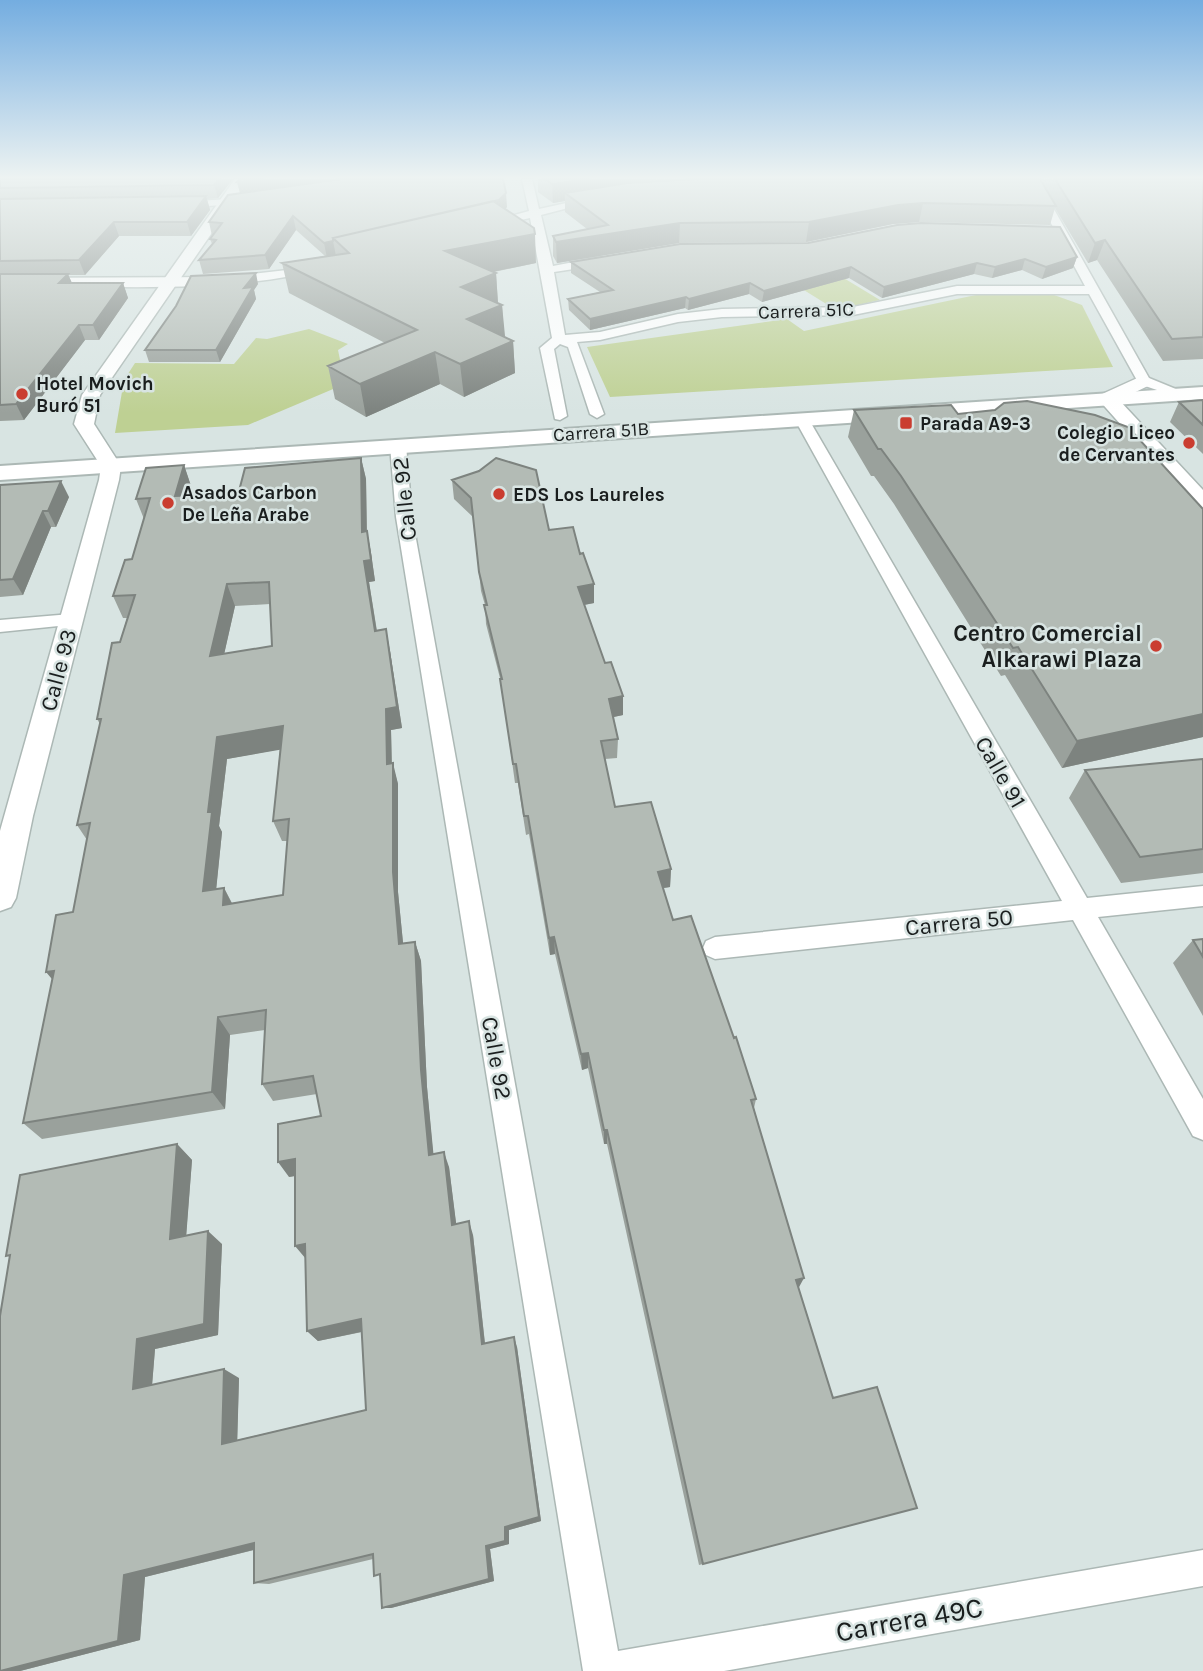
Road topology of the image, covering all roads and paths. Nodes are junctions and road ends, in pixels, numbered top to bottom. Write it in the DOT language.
graph roads {
  1 [pos="186,257"];
  2 [pos="545,257"];
  3 [pos="1077,257"];
  4 [pos="613,259"];
  5 [pos="326,265"];
  6 [pos="548,270"];
  7 [pos="169,281"];
  8 [pos="0,282"];
  9 [pos="1095,290"];
  10 [pos="559,339"];
  11 [pos="1203,377"];
  12 [pos="1144,381"];
  13 [pos="1203,393"];
  14 [pos="1181,394"];
  15 [pos="1107,399"];
  16 [pos="597,414"];
  17 [pos="560,416"];
  18 [pos="801,418"];
  19 [pos="398,445"];
  20 [pos="98,446"];
  21 [pos="0,453"];
  22 [pos="111,466"];
  23 [pos="0,473"];
  24 [pos="1203,503"];
  25 [pos="71,620"];
  26 [pos="0,626"];
  27 [pos="1203,896"];
  28 [pos="0,898"];
  29 [pos="1079,909"];
  30 [pos="715,948"];
  31 [pos="1203,1126"];
  32 [pos="1203,1568"];
  33 [pos="602,1671"];
  34 [pos="614,1671"];
  1 -- 7 [label="street"];
  2 -- 6 [label="street"];
  3 -- 9 [label="street"];
  4 -- 6 [label="street"];
  5 -- 7 [label="street"];
  6 -- 10 [label="street"];
  7 -- 8 [label="street"];
  7 -- 20 [label="street"];
  9 -- 10 [label="street, Carrera 51C"];
  9 -- 12 [label="street"];
  10 -- 16 [label="street"];
  10 -- 17 [label="street"];
  11 -- 12 [label="main road, Carrera 51B"];
  12 -- 14 [label="street"];
  12 -- 15 [label="street"];
  12 -- 16 [label="main road, Carrera 51B"];
  13 -- 14 [label="main road, Carrera 51B"];
  14 -- 15 [label="main road, Carrera 51B"];
  15 -- 18 [label="main road, Carrera 51B"];
  15 -- 24 [label="street"];
  16 -- 17 [label="main road, Carrera 51B"];
  17 -- 20 [label="main road, Carrera 51B"];
  18 -- 19 [label="main road, Carrera 51B"];
  18 -- 29 [label="street, Calle 91"];
  19 -- 22 [label="main road, Carrera 51B"];
  19 -- 33 [label="street, Calle 92"];
  20 -- 21 [label="main road, Carrera 51B"];
  20 -- 22 [label="street"];
  22 -- 23 [label="main road, Carrera 51B"];
  22 -- 25 [label="street, Calle 93"];
  25 -- 26 [label="street"];
  25 -- 28 [label="street, Calle 93"];
  27 -- 29 [label="street, Carrera 50"];
  29 -- 30 [label="street, Carrera 50"];
  29 -- 31 [label="street, Calle 91"];
  32 -- 34 [label="street, Carrera 49C"];
}
